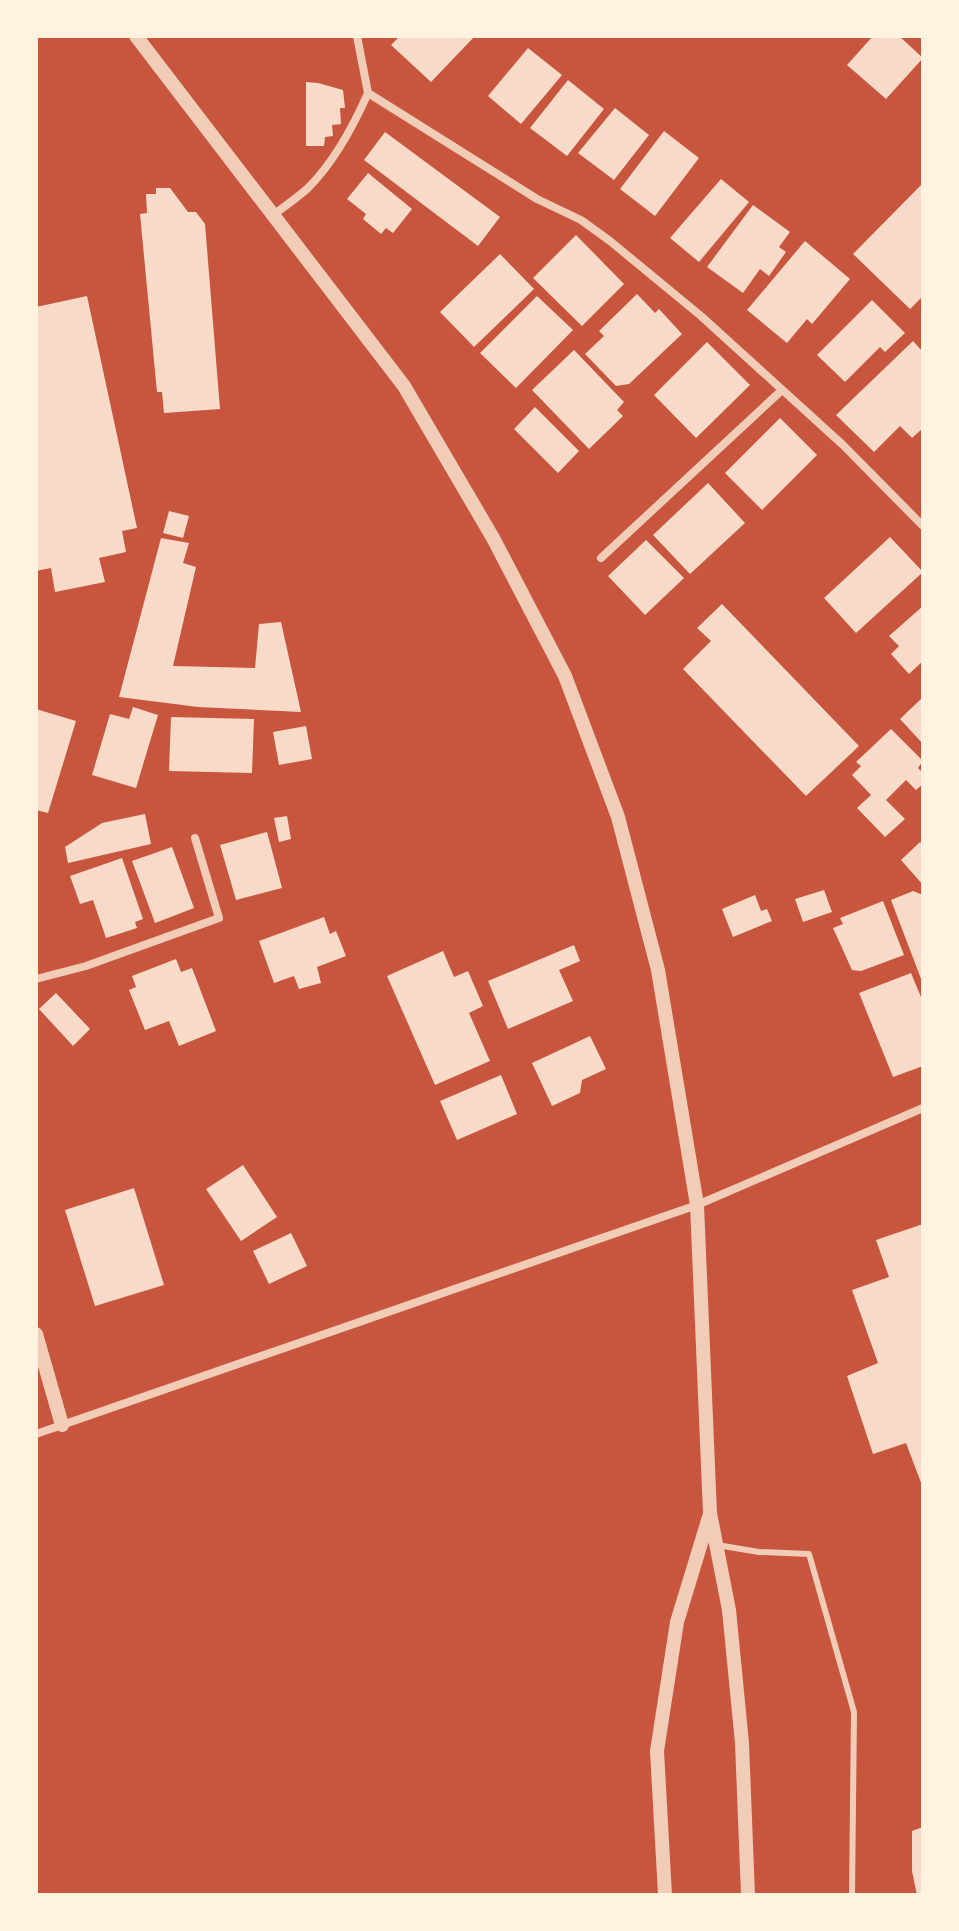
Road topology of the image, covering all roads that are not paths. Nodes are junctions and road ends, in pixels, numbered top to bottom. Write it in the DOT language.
graph roads {
  1 [pos="136,36"];
  2 [pos="357,36"];
  3 [pos="368,93"];
  4 [pos="273,215"];
  5 [pos="782,390"];
  6 [pos="923,526"];
  7 [pos="601,558"];
  8 [pos="195,838"];
  9 [pos="36,979"];
  10 [pos="923,1108"];
  11 [pos="697,1205"];
  12 [pos="36,1334"];
  13 [pos="62,1425"];
  14 [pos="36,1434"];
  15 [pos="710,1513"];
  16 [pos="716,1545"];
  17 [pos="665,1895"];
  18 [pos="748,1895"];
  19 [pos="852,1895"];
  1 -- 4 [label="street"];
  2 -- 3 [label="street"];
  3 -- 4 [label="street"];
  3 -- 5 [label="street"];
  4 -- 11 [label="street"];
  5 -- 6 [label="street"];
  5 -- 7 [label="street"];
  8 -- 9 [label="street"];
  10 -- 11 [label="street"];
  11 -- 13 [label="street"];
  11 -- 15 [label="street"];
  12 -- 13 [label="street"];
  13 -- 14 [label="street"];
  15 -- 16 [label="street"];
  15 -- 17 [label="street"];
  16 -- 18 [label="street"];
  16 -- 19 [label="lane"];
}
